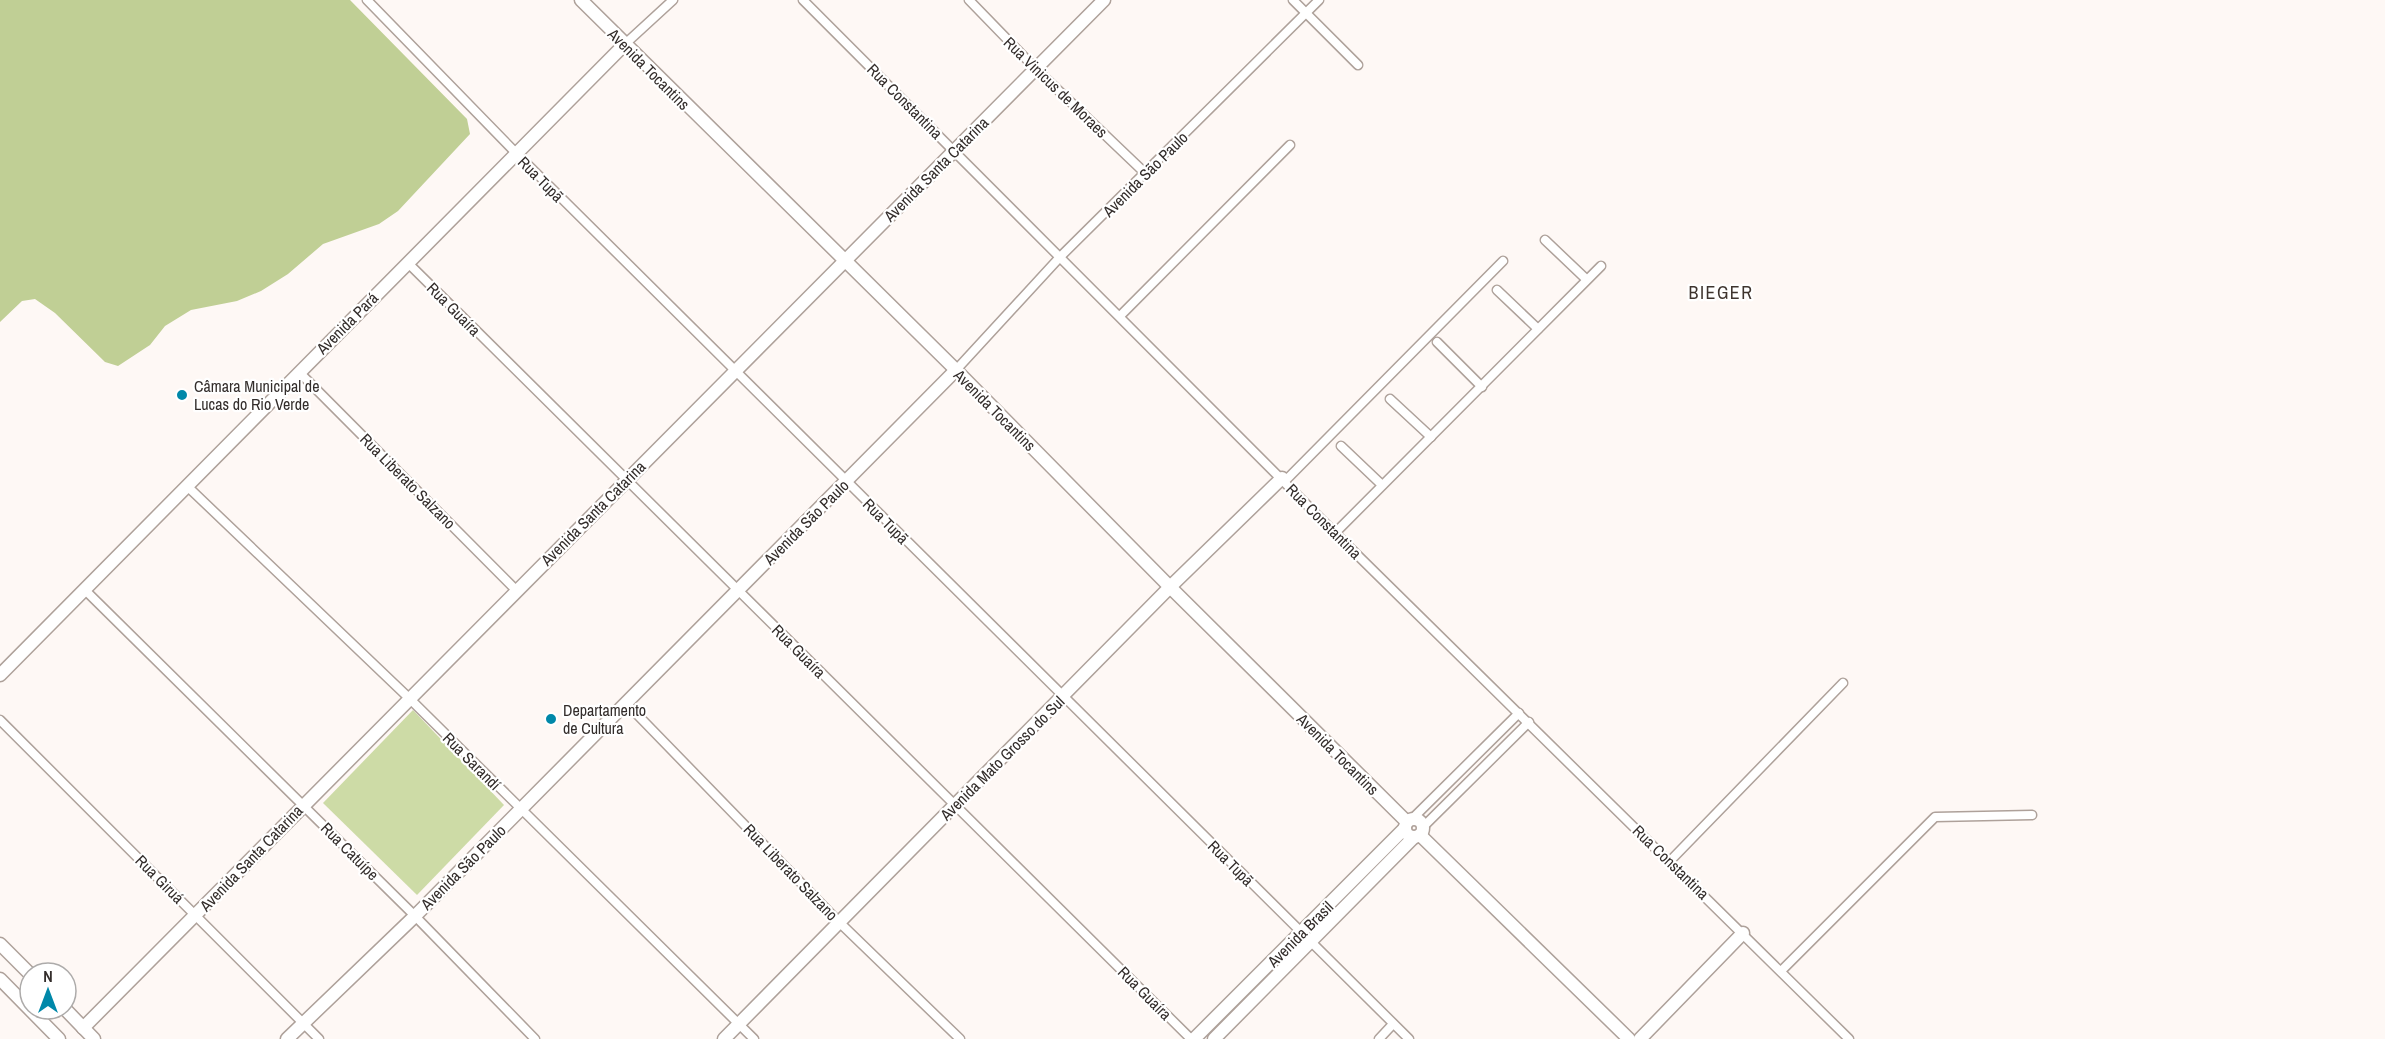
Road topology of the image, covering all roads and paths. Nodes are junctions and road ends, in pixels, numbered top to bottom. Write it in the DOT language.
graph roads {
  1 [pos="367,0"];
  2 [pos="581,0"];
  3 [pos="672,0"];
  4 [pos="803,0"];
  5 [pos="969,0"];
  6 [pos="1104,0"];
  7 [pos="1293,0"];
  8 [pos="1319,0"];
  9 [pos="1306,13"];
  10 [pos="624,45"];
  11 [pos="1358,65"];
  12 [pos="1035,69"];
  13 [pos="1290,145"];
  14 [pos="954,150"];
  15 [pos="516,154"];
  16 [pos="1145,173"];
  17 [pos="1545,240"];
  18 [pos="1060,257"];
  19 [pos="845,261"];
  20 [pos="1503,261"];
  21 [pos="408,263"];
  22 [pos="1601,266"];
  23 [pos="1586,279"];
  24 [pos="1497,290"];
  25 [pos="1120,316"];
  26 [pos="1538,329"];
  27 [pos="1437,342"];
  28 [pos="956,370"];
  29 [pos="299,372"];
  30 [pos="736,372"];
  31 [pos="1482,387"];
  32 [pos="1390,399"];
  33 [pos="1431,438"];
  34 [pos="1341,446"];
  35 [pos="627,480"];
  36 [pos="1283,480"];
  37 [pos="846,481"];
  38 [pos="1382,485"];
  39 [pos="187,486"];
  40 [pos="1335,533"];
  41 [pos="1170,588"];
  42 [pos="737,589"];
  43 [pos="85,590"];
  44 [pos="516,590"];
  45 [pos="0,675"];
  46 [pos="1843,683"];
  47 [pos="1063,697"];
  48 [pos="410,699"];
  49 [pos="625,702"];
  50 [pos="1519,713"];
  51 [pos="0,720"];
  52 [pos="1528,722"];
  53 [pos="303,804"];
  54 [pos="955,805"];
  55 [pos="521,809"];
  56 [pos="2032,815"];
  57 [pos="1413,828"];
  58 [pos="1670,861"];
  59 [pos="196,915"];
  60 [pos="415,916"];
  61 [pos="839,922"];
  62 [pos="1301,933"];
  63 [pos="1743,933"];
  64 [pos="1311,942"];
  65 [pos="0,944"];
  66 [pos="18,962"];
  67 [pos="1781,971"];
  68 [pos="0,979"];
  69 [pos="76,1021"];
  70 [pos="303,1023"];
  71 [pos="739,1024"];
  72 [pos="1394,1024"];
  73 [pos="83,1028"];
  74 [pos="59,1039"];
  75 [pos="94,1039"];
  76 [pos="287,1039"];
  77 [pos="319,1039"];
  78 [pos="535,1039"];
  79 [pos="724,1039"];
  80 [pos="754,1039"];
  81 [pos="960,1039"];
  82 [pos="1193,1039"];
  83 [pos="1214,1039"];
  84 [pos="1378,1039"];
  85 [pos="1409,1039"];
  86 [pos="1629,1039"];
  87 [pos="1640,1039"];
  88 [pos="1849,1039"];
  1 -- 15 [label="street, Rua Tupã"];
  2 -- 10 [label="street, Avenida Tocantins"];
  3 -- 10 [label="street, Avenida Pará"];
  4 -- 14 [label="street, Rua Constantina"];
  5 -- 12 [label="street, Rua Vinicus de Moraes"];
  6 -- 12 [label="street, Avenida Santa Catarina"];
  7 -- 9 [label="street"];
  8 -- 9 [label="street, Avenida São Paulo"];
  9 -- 11 [label="street"];
  9 -- 16 [label="street, Avenida São Paulo"];
  10 -- 15 [label="street, Avenida Pará"];
  10 -- 19 [label="street, Avenida Tocantins"];
  12 -- 14 [label="street, Avenida Santa Catarina"];
  12 -- 16 [label="street, Rua Vinicus de Moraes"];
  13 -- 25 [label="street"];
  14 -- 18 [label="street, Rua Constantina"];
  14 -- 19 [label="street, Avenida Santa Catarina"];
  15 -- 21 [label="street, Avenida Pará"];
  15 -- 30 [label="street, Rua Tupã"];
  16 -- 18 [label="street, Avenida São Paulo"];
  17 -- 23 [label="street"];
  18 -- 25 [label="street, Rua Constantina"];
  18 -- 28 [label="street, Avenida São Paulo"];
  19 -- 28 [label="street, Avenida Tocantins"];
  19 -- 30 [label="street, Avenida Santa Catarina"];
  20 -- 36 [label="street"];
  21 -- 29 [label="street, Avenida Pará"];
  21 -- 35 [label="street, Rua Guaíra"];
  22 -- 23 [label="street"];
  23 -- 26 [label="street"];
  24 -- 26 [label="street"];
  25 -- 36 [label="street, Rua Constantina"];
  26 -- 31 [label="street"];
  27 -- 31 [label="street"];
  28 -- 37 [label="street, Avenida São Paulo"];
  28 -- 41 [label="street, Avenida Tocantins"];
  29 -- 39 [label="street, Avenida Pará"];
  29 -- 44 [label="street, Rua Liberato Salzano"];
  30 -- 35 [label="street, Avenida Santa Catarina"];
  30 -- 37 [label="street, Rua Tupã"];
  31 -- 33 [label="street"];
  32 -- 33 [label="street"];
  33 -- 38 [label="street"];
  34 -- 38 [label="street"];
  35 -- 42 [label="street, Rua Guaíra"];
  35 -- 44 [label="street, Avenida Santa Catarina"];
  36 -- 40 [label="street, Rua Constantina"];
  36 -- 41 [label="street, Avenida Mato Grosso do Sul"];
  37 -- 42 [label="street, Avenida São Paulo"];
  37 -- 47 [label="street, Rua Tupã"];
  38 -- 40 [label="street"];
  39 -- 43 [label="street, Avenida Pará"];
  39 -- 48 [label="street, Rua Sarandí"];
  40 -- 50 [label="street, Rua Constantina"];
  41 -- 47 [label="street, Avenida Mato Grosso do Sul"];
  41 -- 57 [label="street, Avenida Tocantins"];
  42 -- 49 [label="street, Avenida São Paulo"];
  42 -- 54 [label="street, Rua Guaíra"];
  43 -- 45 [label="street, Avenida Pará"];
  43 -- 53 [label="street, Rua Catuípe"];
  44 -- 48 [label="street, Avenida Santa Catarina"];
  46 -- 58 [label="street"];
  47 -- 54 [label="street, Avenida Mato Grosso do Sul"];
  47 -- 62 [label="street, Rua Tupã"];
  48 -- 53 [label="street, Avenida Santa Catarina"];
  48 -- 55 [label="street, Rua Sarandí"];
  49 -- 55 [label="street, Avenida São Paulo"];
  49 -- 61 [label="street, Rua Liberato Salzano"];
  50 -- 52 [label="street, Rua Constantina"];
  50 -- 57 [label="street, Avenida Brasil"];
  51 -- 59 [label="street, Rua Giruá"];
  52 -- 57 [label="street, Avenida Brasil"];
  52 -- 58 [label="street, Rua Constantina"];
  53 -- 59 [label="street, Avenida Santa Catarina"];
  53 -- 60 [label="street, Rua Catuípe"];
  54 -- 61 [label="street, Avenida Mato Grosso do Sul"];
  54 -- 82 [label="street, Rua Guaíra"];
  55 -- 60 [label="street, Avenida São Paulo"];
  55 -- 71 [label="street, Rua Sarandí"];
  56 -- 67 [label="street"];
  57 -- 62 [label="street, Avenida Brasil"];
  57 -- 64 [label="street, Avenida Brasil"];
  57 -- 86 [label="street, Avenida Tocantins"];
  58 -- 63 [label="street, Rua Constantina"];
  59 -- 70 [label="street, Rua Giruá"];
  59 -- 73 [label="street, Avenida Santa Catarina"];
  60 -- 70 [label="street, Avenida São Paulo"];
  60 -- 78 [label="street, Rua Catuípe"];
  61 -- 71 [label="street, Avenida Mato Grosso do Sul"];
  61 -- 81 [label="street, Rua Liberato Salzano"];
  62 -- 64 [label="street, Rua Tupã"];
  62 -- 82 [label="street, Avenida Brasil"];
  63 -- 67 [label="street, Rua Constantina"];
  63 -- 87 [label="street"];
  64 -- 72 [label="street, Rua Tupã"];
  64 -- 83 [label="street, Avenida Brasil"];
  65 -- 66 [label="street"];
  67 -- 88 [label="street, Rua Constantina"];
  68 -- 74 [label="street"];
  69 -- 73 [label="street"];
  70 -- 76 [label="street, Avenida São Paulo"];
  70 -- 77 [label="street, Rua Giruá"];
  71 -- 79 [label="street, Avenida Mato Grosso do Sul"];
  71 -- 80 [label="street, Rua Sarandí"];
  72 -- 84 [label="street"];
  72 -- 85 [label="street, Rua Tupã"];
  73 -- 75 [label="street"];
}
